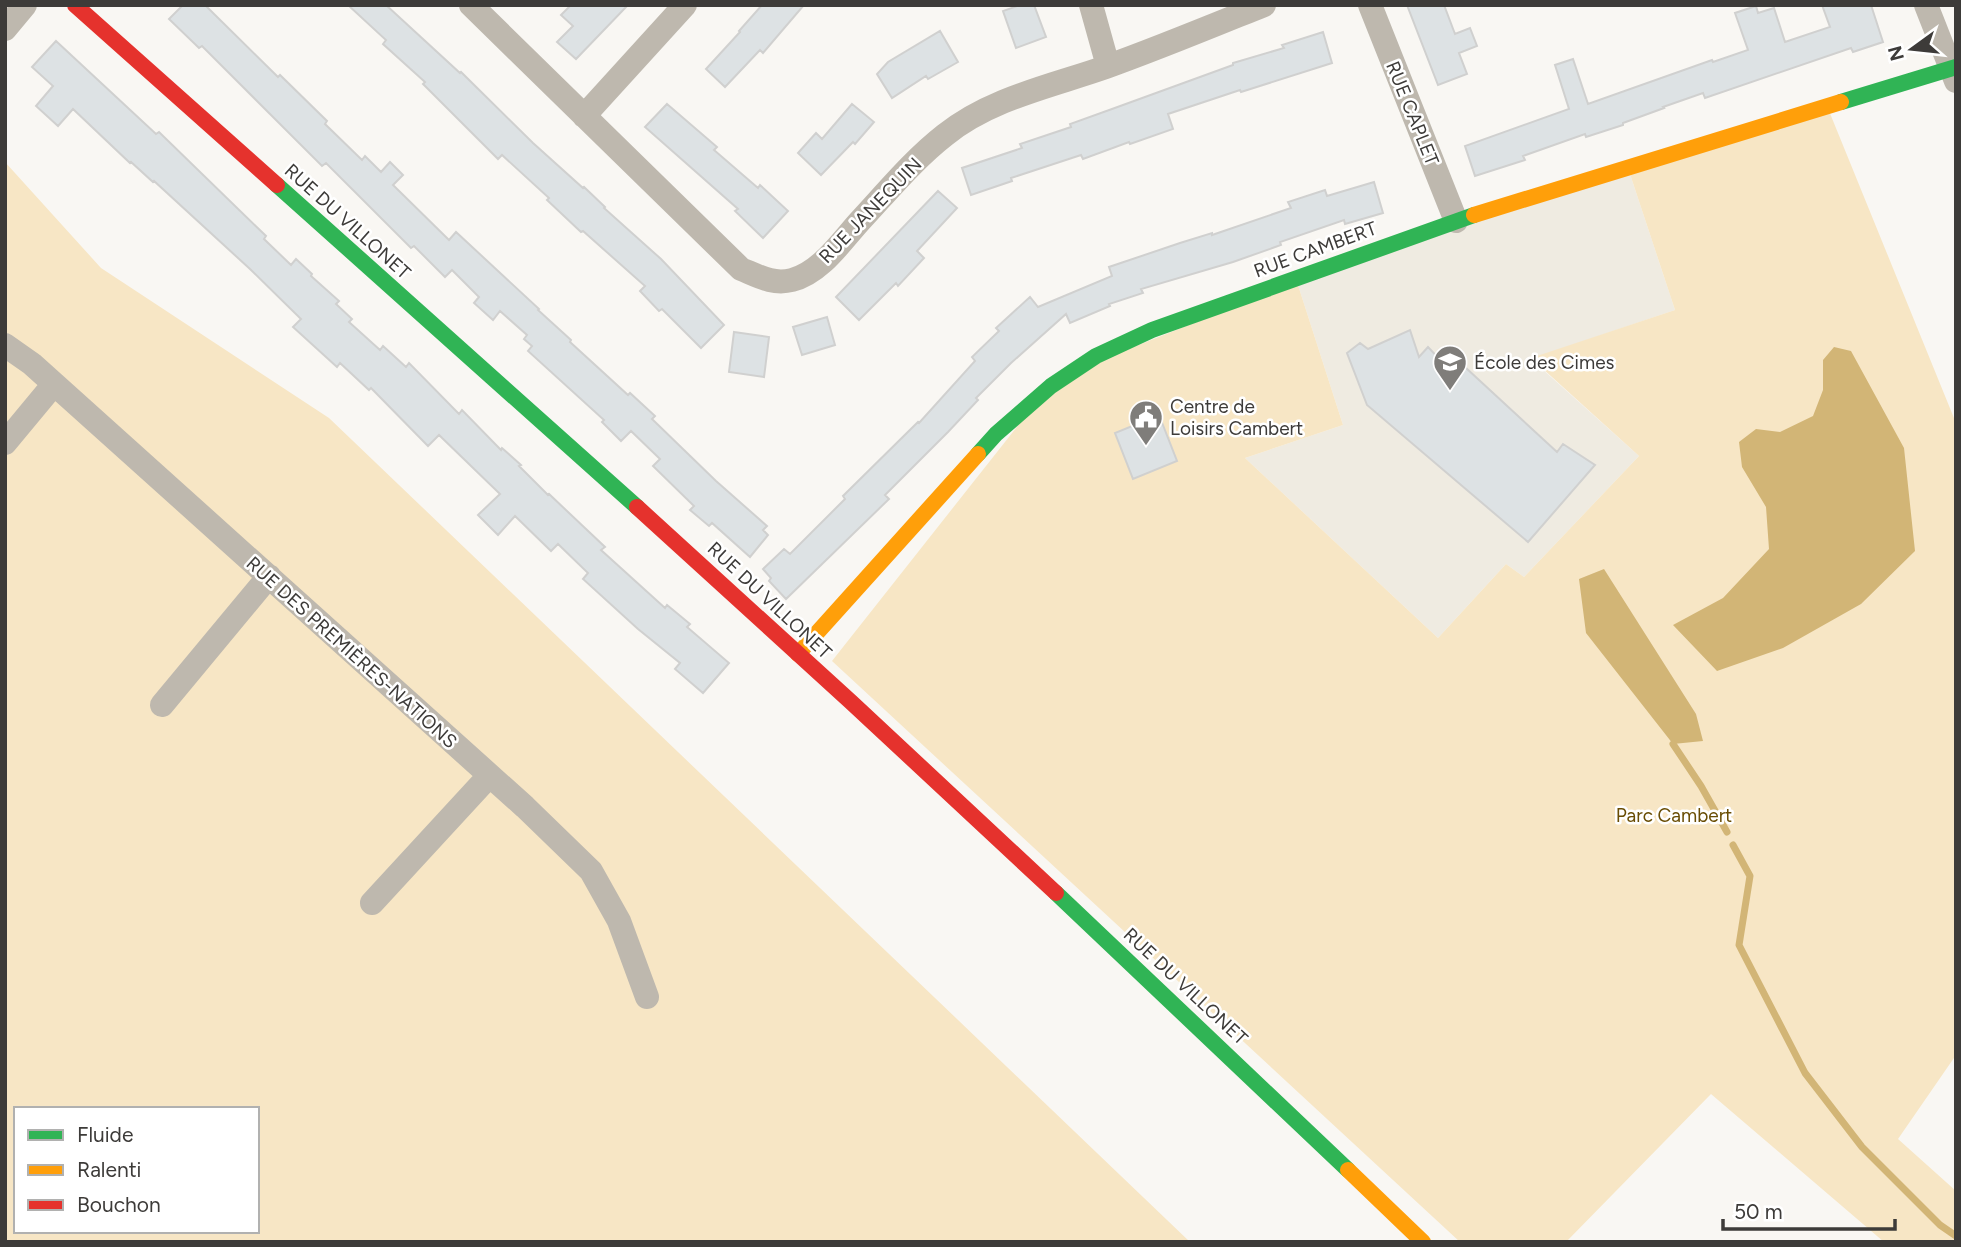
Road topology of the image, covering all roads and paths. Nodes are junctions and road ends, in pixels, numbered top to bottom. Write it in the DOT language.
graph roads {
  1 [pos="25,5"];
  2 [pos="75,5"];
  3 [pos="471,5"];
  4 [pos="685,5"];
  5 [pos="1091,5"];
  6 [pos="1265,5"];
  7 [pos="1370,5"];
  8 [pos="1926,5"];
  9 [pos="5,29"];
  10 [pos="1108,66"];
  11 [pos="1954,72"];
  12 [pos="584,116"];
  13 [pos="1455,221"];
  14 [pos="5,345"];
  15 [pos="54,384"];
  16 [pos="5,443"];
  17 [pos="269,576"];
  18 [pos="799,654"];
  19 [pos="162,705"];
  20 [pos="489,776"];
  21 [pos="372,903"];
  22 [pos="647,997"];
  23 [pos="1423,1242"];
  1 -- 9 [label="street"];
  2 -- 18 [label="street, RUE DU VILLONET"];
  3 -- 12 [label="street, RUE JANEQUIN"];
  4 -- 12 [label="street"];
  5 -- 10 [label="street"];
  6 -- 10 [label="street, RUE JANEQUIN"];
  7 -- 13 [label="street, RUE CAPLET"];
  8 -- 11 [label="street"];
  10 -- 12 [label="street, RUE JANEQUIN"];
  11 -- 13 [label="street, RUE CAMBERT"];
  13 -- 18 [label="street, RUE CAMBERT"];
  14 -- 15 [label="street, RUE DES PREMIÈRES-NATIONS"];
  15 -- 16 [label="street"];
  15 -- 17 [label="street, RUE DES PREMIÈRES-NATIONS"];
  17 -- 19 [label="street"];
  17 -- 20 [label="street, RUE DES PREMIÈRES-NATIONS"];
  18 -- 23 [label="street, RUE DU VILLONET"];
  20 -- 21 [label="street"];
  20 -- 22 [label="street, RUE DES PREMIÈRES-NATIONS"];
}
